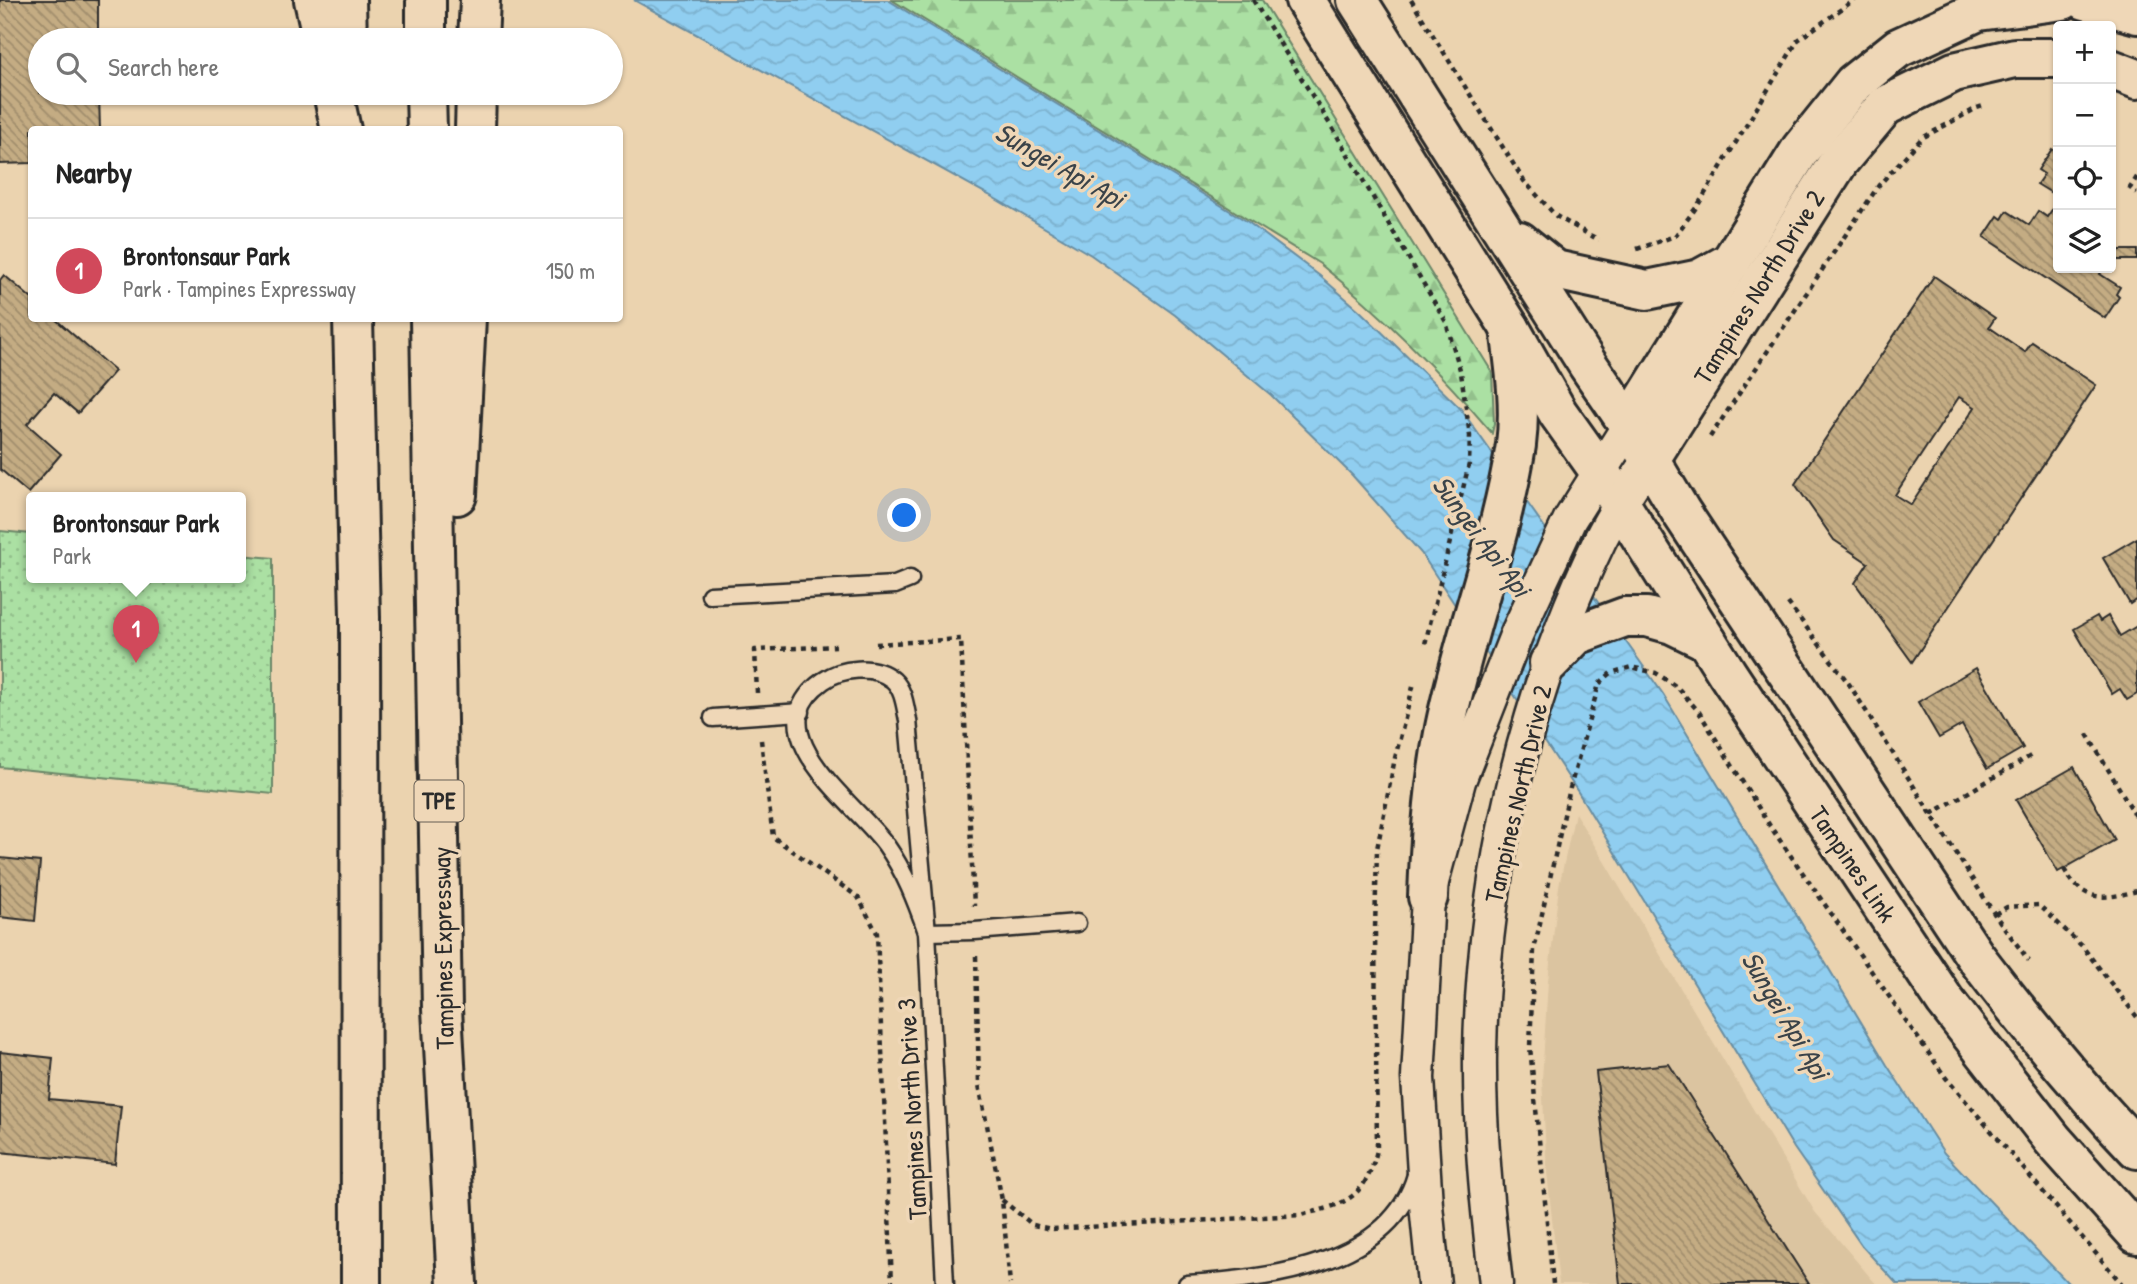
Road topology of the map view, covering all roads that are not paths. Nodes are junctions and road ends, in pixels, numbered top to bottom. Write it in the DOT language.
graph roads {
  1 [pos="314,0"];
  2 [pos="346,0"];
  3 [pos="426,0"];
  4 [pos="480,0"];
  5 [pos="1305,0"];
  6 [pos="1357,0"];
  7 [pos="2063,0"];
  8 [pos="2085,0"];
  9 [pos="2137,14"];
  10 [pos="320,28"];
  11 [pos="346,28"];
  12 [pos="426,28"];
  13 [pos="479,28"];
  14 [pos="2053,58"];
  15 [pos="2116,71"];
  16 [pos="2137,79"];
  17 [pos="336,105"];
  18 [pos="348,105"];
  19 [pos="426,105"];
  20 [pos="476,105"];
  21 [pos="340,126"];
  22 [pos="349,126"];
  23 [pos="427,126"];
  24 [pos="475,126"];
  25 [pos="1504,229"];
  26 [pos="1731,262"];
  27 [pos="353,322"];
  28 [pos="430,322"];
  29 [pos="466,322"];
  30 [pos="1510,328"];
  31 [pos="1629,425"];
  32 [pos="1650,459"];
  33 [pos="1600,472"];
  34 [pos="1619,505"];
  35 [pos="910,579"];
  36 [pos="710,596"];
  37 [pos="1707,642"];
  38 [pos="1549,663"];
  39 [pos="801,712"];
  40 [pos="713,718"];
  41 [pos="440,828"];
  42 [pos="1428,897"];
  43 [pos="1077,923"];
  44 [pos="927,932"];
  45 [pos="361,1012"];
  46 [pos="2020,1015"];
  47 [pos="2053,1140"];
  48 [pos="2137,1149"];
  49 [pos="1422,1151"];
  50 [pos="2137,1234"];
  51 [pos="1241,1281"];
  52 [pos="344,1284"];
  53 [pos="361,1284"];
  54 [pos="457,1284"];
  55 [pos="945,1284"];
  56 [pos="1187,1284"];
  57 [pos="1261,1284"];
  58 [pos="1434,1284"];
  59 [pos="1496,1284"];
  1 -- 10 [label="main road"];
  2 -- 11 [label="main road"];
  3 -- 12 [label="main road"];
  4 -- 13 [label="main road"];
  5 -- 30 [label="main road, Tampines Link"];
  6 -- 25 [label="main road, Tampines Link"];
  7 -- 26 [label="main road, Tampines North Drive 2"];
  8 -- 9 [label="main road"];
  14 -- 32 [label="main road, Tampines North Drive 2"];
  15 -- 16 [label="main road"];
  17 -- 21 [label="main road"];
  18 -- 22 [label="main road"];
  19 -- 23 [label="main road"];
  20 -- 24 [label="main road"];
  25 -- 26 [label="main road"];
  25 -- 31 [label="main road, Tampines Link"];
  26 -- 31 [label="main road, Tampines North Drive 2"];
  27 -- 45 [label="main road"];
  28 -- 41 [label="main road, Tampines Expressway / TPE"];
  29 -- 41 [label="main road"];
  30 -- 33 [label="main road, Tampines Link"];
  30 -- 42 [label="main road"];
  31 -- 32 [label="main road, Tampines Link"];
  31 -- 33 [label="street, Tampines North Drive 2"];
  32 -- 34 [label="street, Tampines North Drive 2"];
  32 -- 46 [label="main road, Tampines Link"];
  33 -- 34 [label="main road, Tampines Link"];
  33 -- 42 [label="street, Tampines North Drive 2"];
  34 -- 37 [label="main road, Tampines Link"];
  34 -- 38 [label="street, Tampines North Drive 2"];
  35 -- 36 [label="lane"];
  37 -- 38 [label="main road"];
  37 -- 47 [label="main road, Tampines Link"];
  38 -- 59 [label="street, Tampines North Drive 2"];
  39 -- 40 [label="lane"];
  39 -- 44 [label="lane, Tampines North Drive 3"];
  39 -- 44 [label="lane, Tampines North Drive 3"];
  41 -- 54 [label="main road, Tampines Expressway / TPE"];
  42 -- 49 [label="street, Tampines North Drive 2"];
  43 -- 44 [label="lane"];
  44 -- 55 [label="lane, Tampines North Drive 3"];
  45 -- 52 [label="main road"];
  45 -- 53 [label="main road"];
  46 -- 47 [label="main road"];
  46 -- 48 [label="main road, Tampines Link"];
  47 -- 50 [label="main road, Tampines Link"];
  49 -- 51 [label="lane"];
  49 -- 58 [label="street, Tampines North Drive 2"];
  51 -- 56 [label="lane"];
  51 -- 57 [label="lane"];
}
